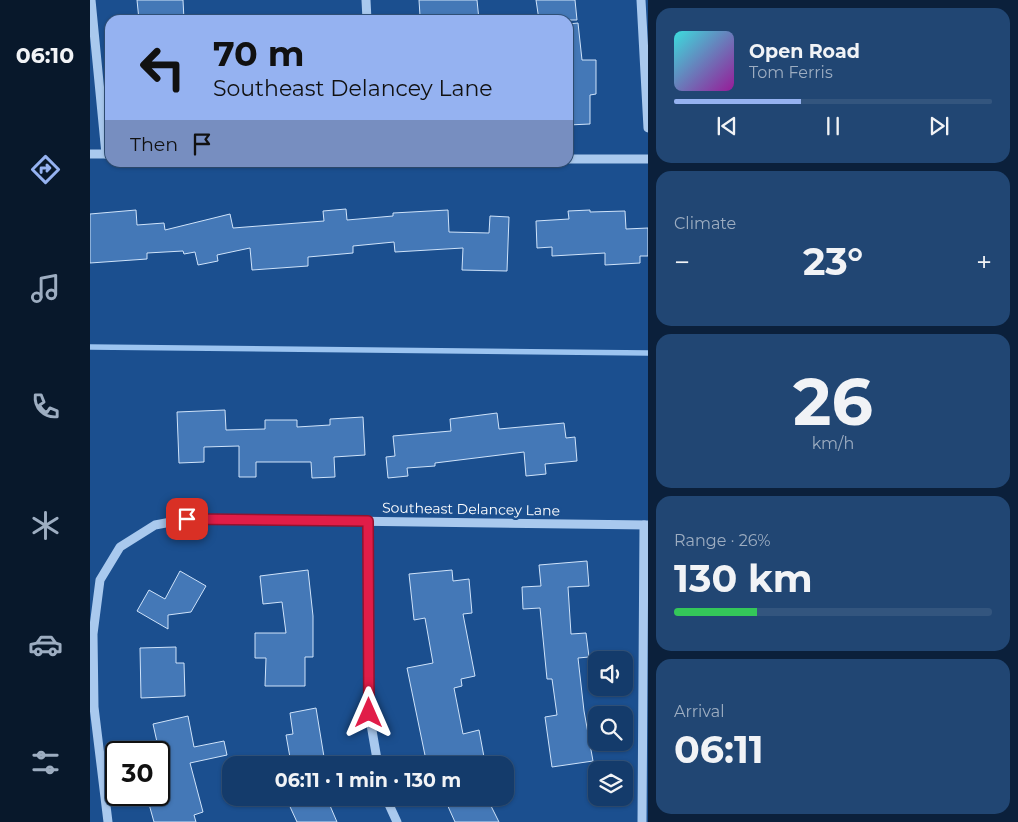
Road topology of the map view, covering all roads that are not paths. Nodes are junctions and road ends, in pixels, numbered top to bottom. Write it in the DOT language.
graph roads {
  1 [pos="91,0"];
  2 [pos="366,0"];
  3 [pos="641,0"];
  4 [pos="366,15"];
  5 [pos="105,127"];
  6 [pos="648,128"];
  7 [pos="90,154"];
  8 [pos="105,154"];
  9 [pos="573,159"];
  10 [pos="648,159"];
  11 [pos="368,521"];
  12 [pos="646,525"];
  13 [pos="376,756"];
  14 [pos="390,806"];
  15 [pos="108,822"];
  16 [pos="397,822"];
  17 [pos="642,822"];
  1 -- 5 [label="street"];
  2 -- 4 [label="street"];
  3 -- 6 [label="street"];
  7 -- 8 [label="street"];
  9 -- 10 [label="street"];
  11 -- 12 [label="street, Southeast Delancey Lane"];
  11 -- 13 [label="street"];
  11 -- 15 [label="street, Southeast Delancey Lane"];
  12 -- 17 [label="street"];
  14 -- 16 [label="street"];
}
